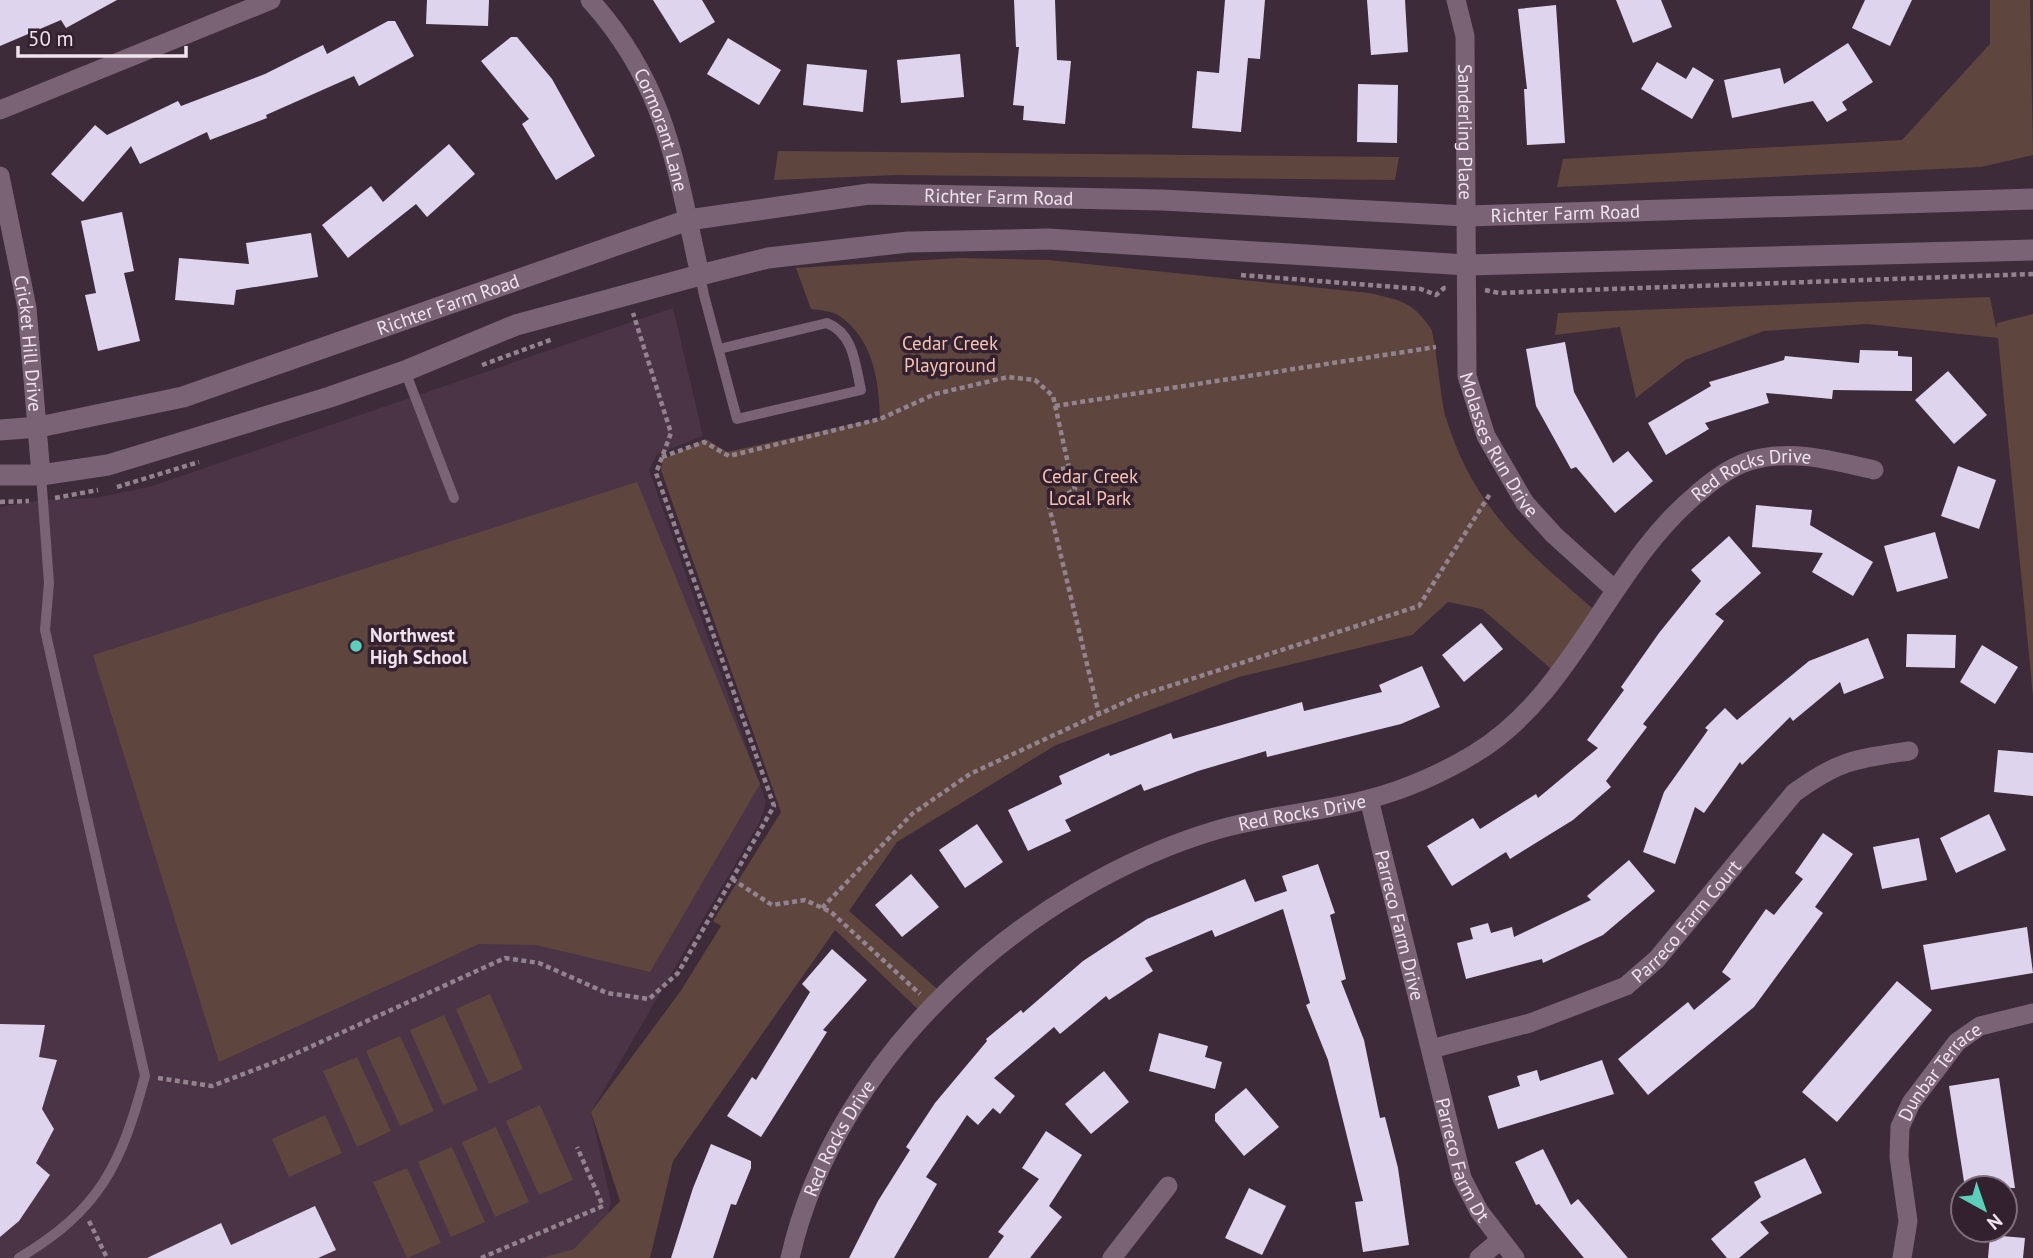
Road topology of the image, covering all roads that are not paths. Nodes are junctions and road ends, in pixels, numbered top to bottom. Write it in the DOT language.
graph roads {
  1 [pos="271,0"];
  2 [pos="590,0"];
  3 [pos="1456,0"];
  4 [pos="0,110"];
  5 [pos="0,176"];
  6 [pos="2033,200"];
  7 [pos="1466,216"];
  8 [pos="688,219"];
  9 [pos="2033,250"];
  10 [pos="1466,265"];
  11 [pos="701,275"];
  12 [pos="719,348"];
  13 [pos="405,371"];
  14 [pos="39,427"];
  15 [pos="0,430"];
  16 [pos="1874,470"];
  17 [pos="0,475"];
  18 [pos="41,475"];
  19 [pos="454,498"];
  20 [pos="1614,589"];
  21 [pos="1909,751"];
  22 [pos="1369,799"];
  23 [pos="2033,1013"];
  24 [pos="1431,1049"];
  25 [pos="1168,1186"];
  26 [pos="1499,1241"];
  27 [pos="19,1258"];
  28 [pos="790,1258"];
  29 [pos="1112,1258"];
  30 [pos="1479,1258"];
  31 [pos="1515,1258"];
  32 [pos="1902,1258"];
  1 -- 4 [label="street"];
  2 -- 8 [label="street, Cormorant Lane"];
  3 -- 7 [label="street, Sanderling Place"];
  5 -- 14 [label="street, Cricket Hill Drive"];
  6 -- 7 [label="main road, Richter Farm Road"];
  7 -- 8 [label="main road, Richter Farm Road"];
  7 -- 10 [label="street, Sanderling Place"];
  8 -- 11 [label="street, Cormorant Lane"];
  8 -- 14 [label="main road, Richter Farm Road"];
  9 -- 10 [label="main road"];
  10 -- 11 [label="main road"];
  10 -- 20 [label="street, Molasses Run Drive"];
  11 -- 12 [label="lane"];
  11 -- 13 [label="main road"];
  12 -- 12 [label="lane"];
  13 -- 18 [label="main road"];
  13 -- 19 [label="lane"];
  14 -- 15 [label="main road, Richter Farm Road"];
  14 -- 18 [label="street, Cricket Hill Drive"];
  16 -- 20 [label="street, Red Rocks Drive"];
  17 -- 18 [label="main road"];
  18 -- 27 [label="lane"];
  20 -- 22 [label="street, Red Rocks Drive"];
  21 -- 24 [label="street, Parreco Farm Court"];
  22 -- 24 [label="street, Parreco Farm Drive"];
  22 -- 28 [label="street, Red Rocks Drive"];
  23 -- 32 [label="street, Dunbar Terrace"];
  24 -- 26 [label="street, Parreco Farm Dt"];
  25 -- 29 [label="street"];
  26 -- 30 [label="street"];
  26 -- 31 [label="street, Parreco Farm Dt"];
}
